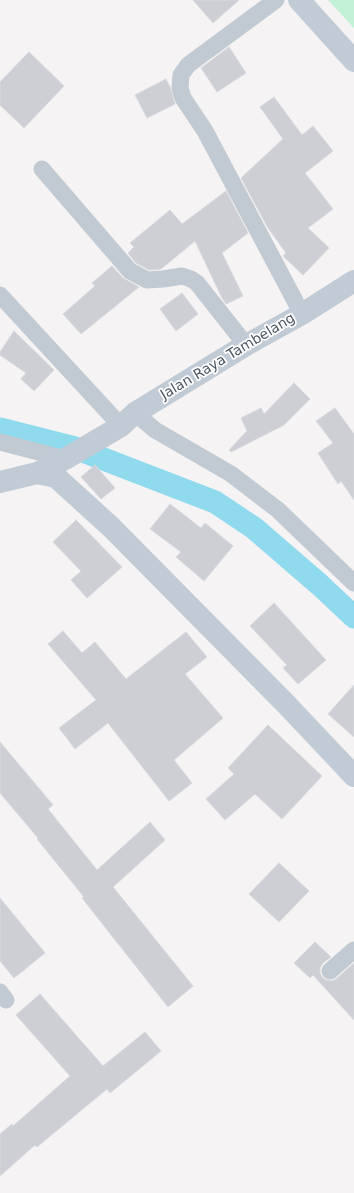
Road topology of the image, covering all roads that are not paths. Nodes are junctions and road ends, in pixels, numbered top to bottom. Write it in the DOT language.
graph roads {
  1 [pos="276,0"];
  2 [pos="299,0"];
  3 [pos="354,61"];
  4 [pos="42,169"];
  5 [pos="354,281"];
  6 [pos="0,294"];
  7 [pos="302,314"];
  8 [pos="246,345"];
  9 [pos="120,424"];
  10 [pos="0,442"];
  11 [pos="65,459"];
  12 [pos="37,474"];
  13 [pos="0,482"];
  14 [pos="354,583"];
  15 [pos="354,776"];
  16 [pos="354,950"];
  17 [pos="330,971"];
  1 -- 7 [label="street"];
  2 -- 3 [label="main road"];
  4 -- 8 [label="street"];
  5 -- 7 [label="main road, Jalan Raya Tambelang"];
  6 -- 9 [label="street"];
  7 -- 8 [label="main road, Jalan Raya Tambelang"];
  8 -- 9 [label="main road, Jalan Raya Tambelang"];
  9 -- 11 [label="main road, Jalan Raya Tambelang"];
  9 -- 14 [label="street"];
  10 -- 11 [label="street"];
  11 -- 12 [label="main road"];
  12 -- 13 [label="main road"];
  12 -- 15 [label="main road"];
  16 -- 17 [label="street"];
}
